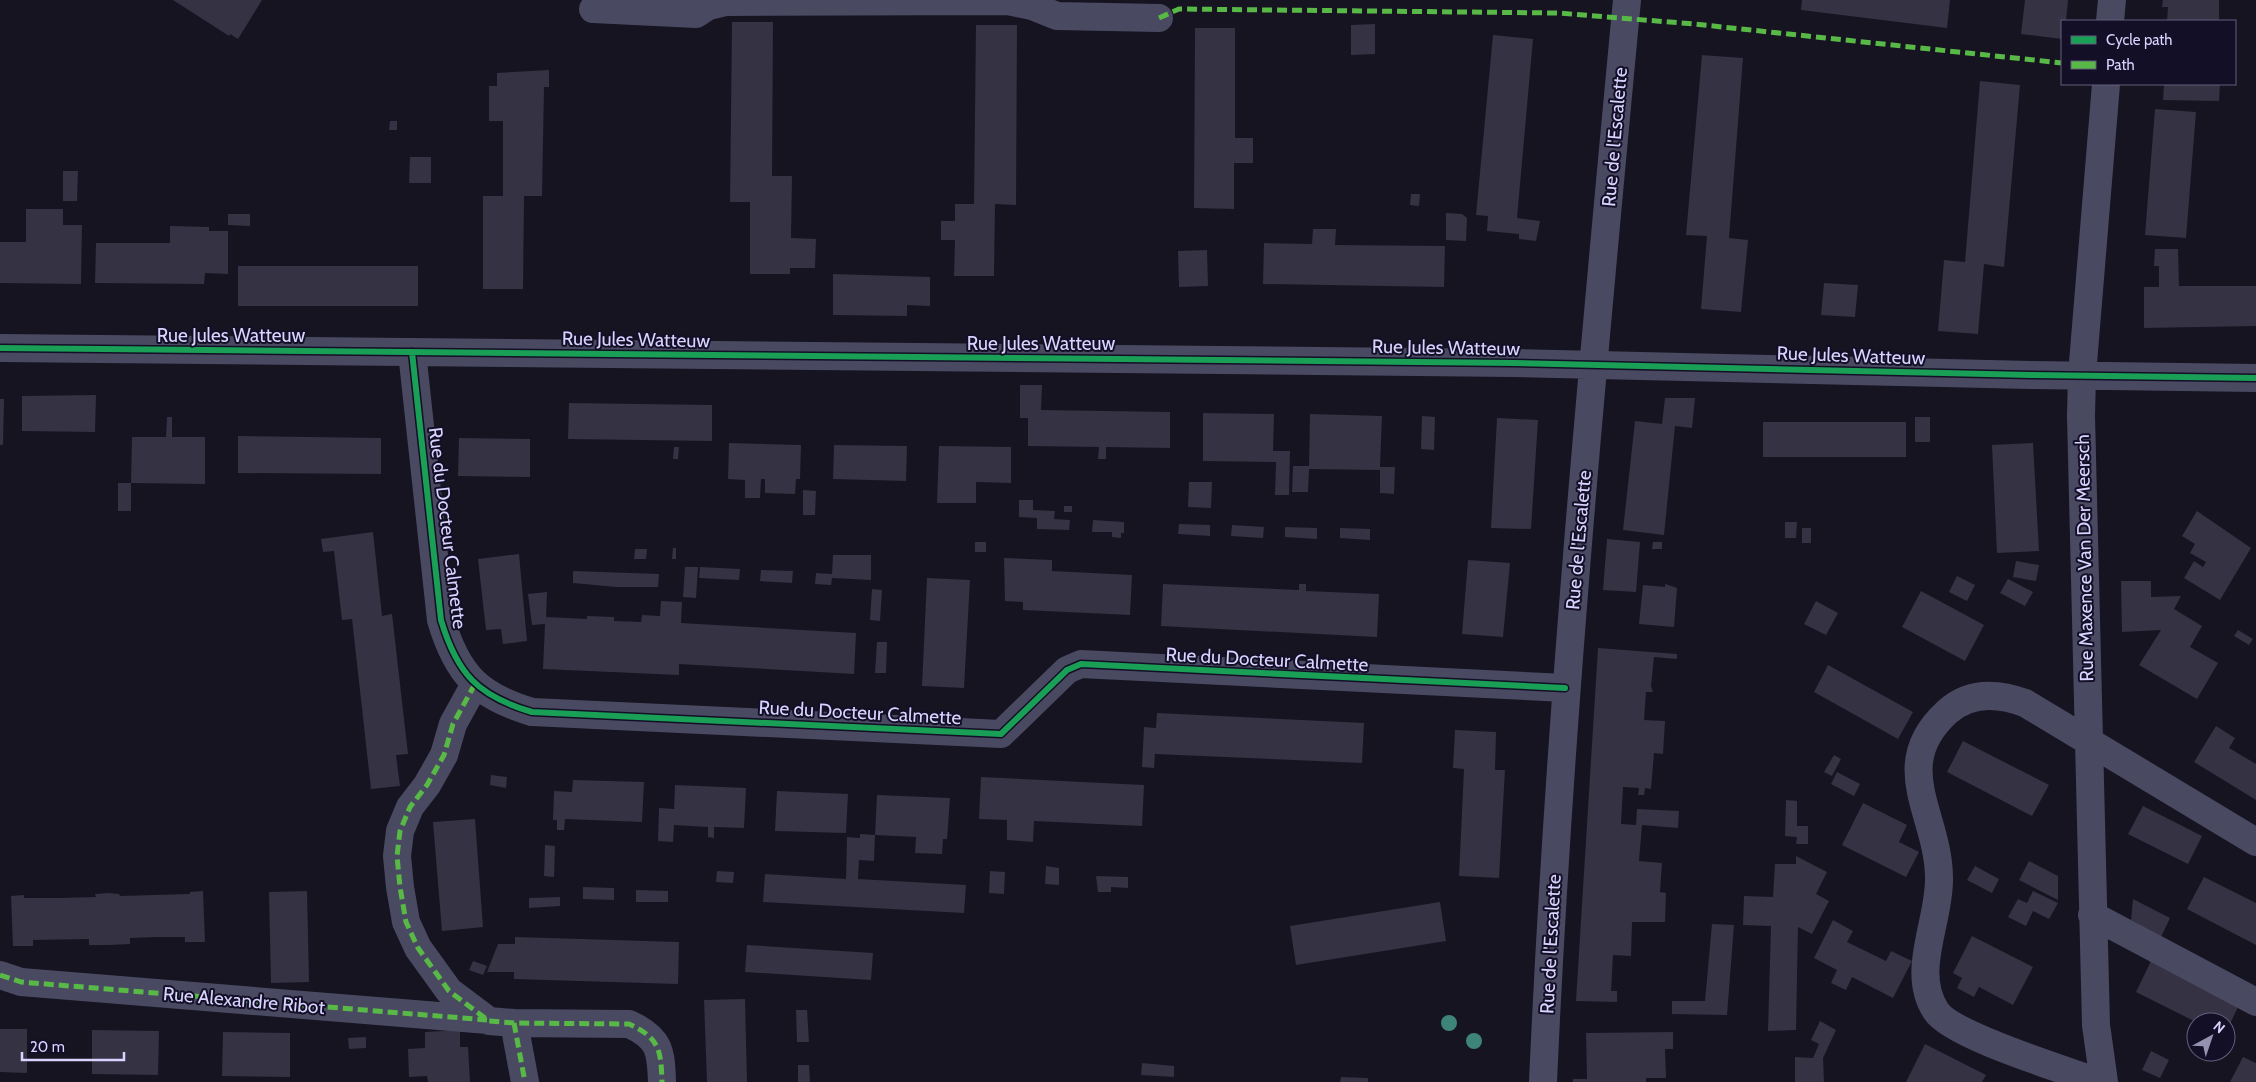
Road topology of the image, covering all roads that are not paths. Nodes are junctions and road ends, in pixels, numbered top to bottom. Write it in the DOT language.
graph roads {
  1 [pos="1627,0"];
  2 [pos="2112,0"];
  3 [pos="593,9"];
  4 [pos="1159,18"];
  5 [pos="2110,20"];
  6 [pos="2106,85"];
  7 [pos="0,348"];
  8 [pos="412,352"];
  9 [pos="1593,364"];
  10 [pos="2082,375"];
  11 [pos="2256,378"];
  12 [pos="475,684"];
  13 [pos="1565,688"];
  14 [pos="2089,741"];
  15 [pos="2256,842"];
  16 [pos="2092,915"];
  17 [pos="0,974"];
  18 [pos="2256,1002"];
  19 [pos="502,1022"];
  20 [pos="525,1082"];
  21 [pos="662,1082"];
  22 [pos="1544,1082"];
  23 [pos="2098,1082"];
  24 [pos="2104,1082"];
  1 -- 9 [label="street, Rue de l'Escalette"];
  2 -- 5 [label="street"];
  3 -- 4 [label="street"];
  6 -- 10 [label="street, Rue Maxence Van Der Meersch"];
  7 -- 8 [label="street, Rue Jules Watteuw"];
  8 -- 9 [label="street, Rue Jules Watteuw"];
  8 -- 12 [label="street, Rue du Docteur Calmette"];
  9 -- 10 [label="street, Rue Jules Watteuw"];
  9 -- 13 [label="street, Rue de l'Escalette"];
  10 -- 11 [label="street"];
  10 -- 14 [label="street, Rue Maxence Van Der Meersch"];
  12 -- 13 [label="street, Rue du Docteur Calmette"];
  12 -- 19 [label="street"];
  13 -- 22 [label="street, Rue de l'Escalette"];
  14 -- 15 [label="street"];
  14 -- 16 [label="street, Rue Maxence Van Der Meersch"];
  14 -- 23 [label="street"];
  16 -- 18 [label="street"];
  16 -- 24 [label="street, Rue Maxence Van Der Meersch"];
  17 -- 19 [label="street, Rue Alexandre Ribot"];
  19 -- 20 [label="street"];
  19 -- 21 [label="street, Rue Alexandre Ribot"];
}
